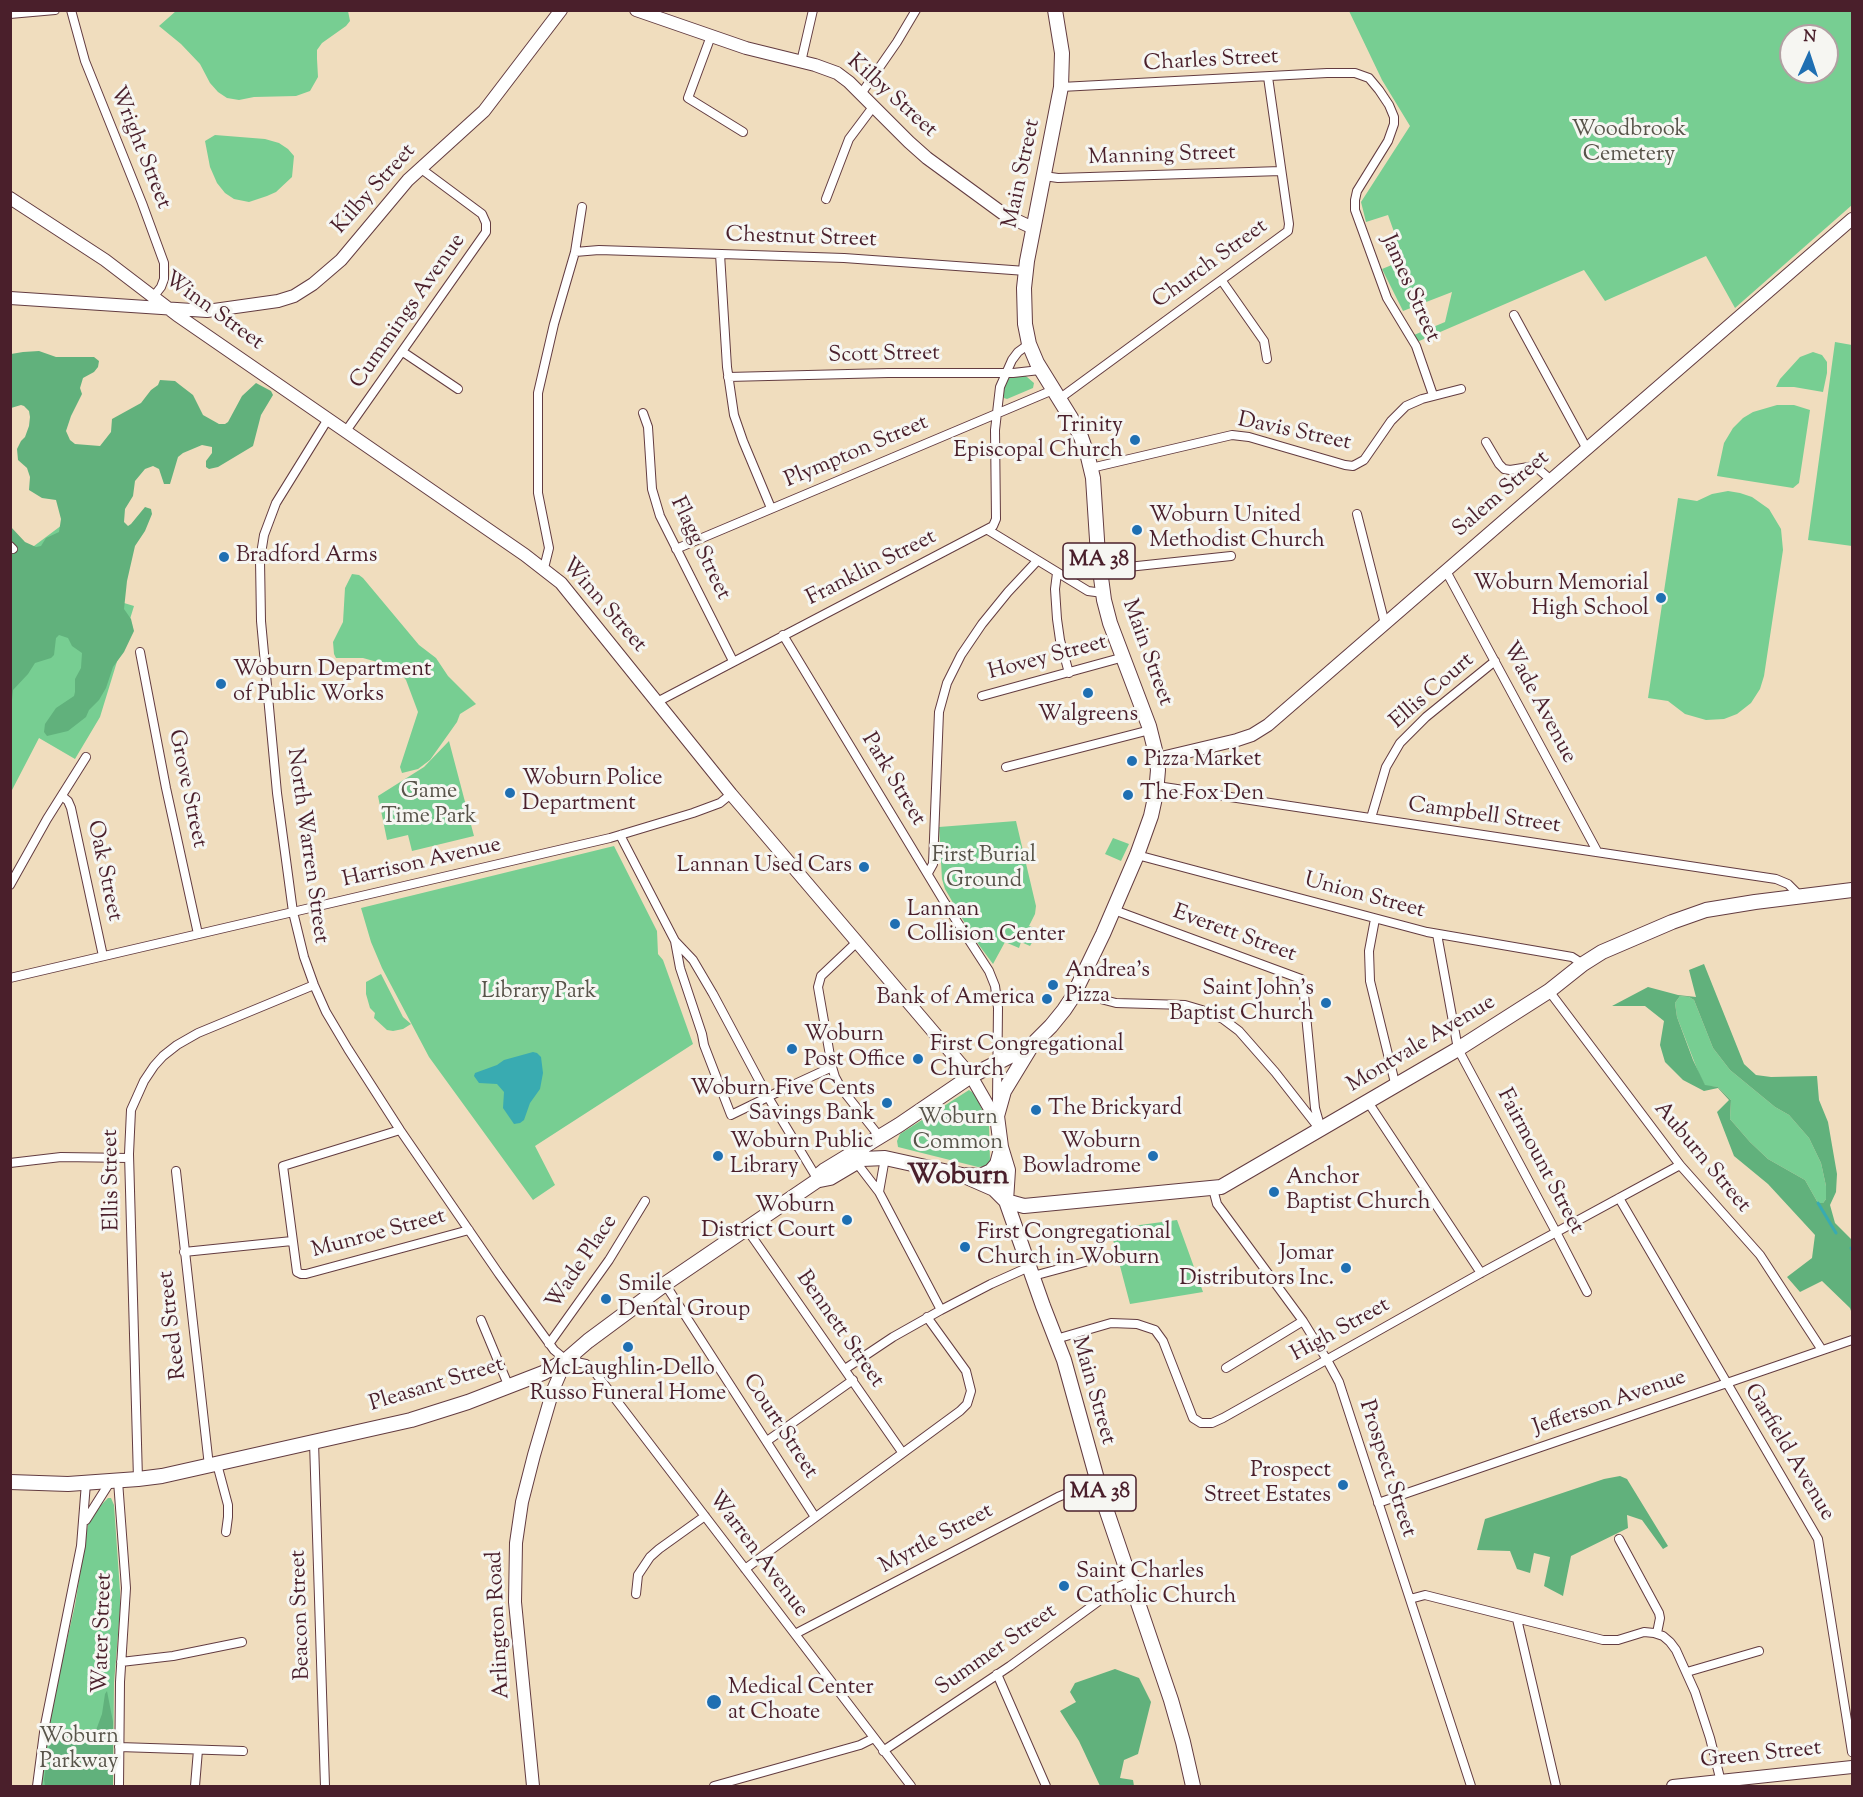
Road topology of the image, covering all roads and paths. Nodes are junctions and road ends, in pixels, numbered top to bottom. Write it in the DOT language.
graph roads {
  1 [pos="55,10"];
  2 [pos="71,10"];
  3 [pos="561,10"];
  4 [pos="636,10"];
  5 [pos="813,10"];
  6 [pos="916,10"];
  7 [pos="1055,10"];
  8 [pos="10,14"];
  9 [pos="711,36"];
  10 [pos="801,62"];
  11 [pos="1363,75"];
  12 [pos="1268,77"];
  13 [pos="1061,87"];
  14 [pos="861,94"];
  15 [pos="873,107"];
  16 [pos="742,132"];
  17 [pos="420,168"];
  18 [pos="1281,171"];
  19 [pos="1044,176"];
  20 [pos="10,198"];
  21 [pos="826,199"];
  22 [pos="582,207"];
  23 [pos="1852,219"];
  24 [pos="1033,228"];
  25 [pos="575,252"];
  26 [pos="720,254"];
  27 [pos="1026,271"];
  28 [pos="1222,281"];
  29 [pos="154,296"];
  30 [pos="10,298"];
  31 [pos="170,309"];
  32 [pos="1514,315"];
  33 [pos="1029,344"];
  34 [pos="403,352"];
  35 [pos="1267,359"];
  36 [pos="1040,370"];
  37 [pos="1005,373"];
  38 [pos="728,377"];
  39 [pos="458,389"];
  40 [pos="1461,389"];
  41 [pos="1056,394"];
  42 [pos="1433,395"];
  43 [pos="643,413"];
  44 [pos="997,414"];
  45 [pos="328,419"];
  46 [pos="346,431"];
  47 [pos="1486,442"];
  48 [pos="1587,449"];
  49 [pos="1091,468"];
  50 [pos="1551,480"];
  51 [pos="771,508"];
  52 [pos="1357,514"];
  53 [pos="988,530"];
  54 [pos="676,549"];
  55 [pos="1231,556"];
  56 [pos="1037,561"];
  57 [pos="544,568"];
  58 [pos="1100,570"];
  59 [pos="1446,571"];
  60 [pos="1057,573"];
  61 [pos="1103,593"];
  62 [pos="1385,624"];
  63 [pos="783,635"];
  64 [pos="140,651"];
  65 [pos="1124,657"];
  66 [pos="733,661"];
  67 [pos="1496,661"];
  68 [pos="1069,673"];
  69 [pos="982,696"];
  70 [pos="657,702"];
  71 [pos="1150,730"];
  72 [pos="86,757"];
  73 [pos="1157,759"];
  74 [pos="1006,767"];
  75 [pos="1157,786"];
  76 [pos="731,794"];
  77 [pos="62,796"];
  78 [pos="1371,818"];
  79 [pos="620,835"];
  80 [pos="1597,851"];
  81 [pos="1137,855"];
  82 [pos="928,873"];
  83 [pos="10,885"];
  84 [pos="1852,890"];
  85 [pos="1801,897"];
  86 [pos="1114,910"];
  87 [pos="293,912"];
  88 [pos="1375,919"];
  89 [pos="198,933"];
  90 [pos="1437,934"];
  91 [pos="675,941"];
  92 [pos="857,942"];
  93 [pos="103,956"];
  94 [pos="1583,964"];
  95 [pos="10,978"];
  96 [pos="314,986"];
  97 [pos="1076,989"];
  98 [pos="1549,991"];
  99 [pos="1032,1045"];
  100 [pos="1458,1049"];
  101 [pos="997,1064"];
  102 [pos="832,1067"];
  103 [pos="971,1076"];
  104 [pos="1396,1087"];
  105 [pos="768,1097"];
  106 [pos="1368,1102"];
  107 [pos="997,1116"];
  108 [pos="899,1125"];
  109 [pos="400,1130"];
  110 [pos="1321,1130"];
  111 [pos="879,1136"];
  112 [pos="1001,1147"];
  113 [pos="129,1158"];
  114 [pos="885,1158"];
  115 [pos="10,1162"];
  116 [pos="856,1162"];
  117 [pos="1680,1165"];
  118 [pos="176,1171"];
  119 [pos="962,1175"];
  120 [pos="818,1180"];
  121 [pos="1213,1189"];
  122 [pos="879,1192"];
  123 [pos="1619,1198"];
  124 [pos="645,1201"];
  125 [pos="1006,1201"];
  126 [pos="746,1228"];
  127 [pos="469,1230"];
  128 [pos="1556,1232"];
  129 [pos="292,1241"];
  130 [pos="184,1252"];
  131 [pos="1084,1263"];
  132 [pos="1031,1271"];
  133 [pos="1480,1273"];
  134 [pos="665,1284"];
  135 [pos="1587,1292"];
  136 [pos="941,1310"];
  137 [pos="927,1317"];
  138 [pos="480,1320"];
  139 [pos="1303,1321"];
  140 [pos="1056,1339"];
  141 [pos="1852,1340"];
  142 [pos="549,1344"];
  143 [pos="1822,1350"];
  144 [pos="566,1360"];
  145 [pos="1328,1360"];
  146 [pos="1226,1368"];
  147 [pos="845,1369"];
  148 [pos="853,1380"];
  149 [pos="1726,1382"];
  150 [pos="509,1387"];
  151 [pos="767,1441"];
  152 [pos="314,1442"];
  153 [pos="902,1452"];
  154 [pos="213,1465"];
  155 [pos="138,1479"];
  156 [pos="114,1481"];
  157 [pos="1097,1481"];
  158 [pos="10,1482"];
  159 [pos="86,1483"];
  160 [pos="1378,1503"];
  161 [pos="705,1516"];
  162 [pos="815,1517"];
  163 [pos="83,1529"];
  164 [pos="226,1532"];
  165 [pos="1619,1539"];
  166 [pos="745,1569"];
  167 [pos="1130,1582"];
  168 [pos="636,1594"];
  169 [pos="1410,1599"];
  170 [pos="1517,1619"];
  171 [pos="1657,1634"];
  172 [pos="795,1635"];
  173 [pos="242,1642"];
  174 [pos="1759,1651"];
  175 [pos="121,1662"];
  176 [pos="1687,1672"];
  177 [pos="997,1674"];
  178 [pos="874,1738"];
  179 [pos="119,1747"];
  180 [pos="198,1750"];
  181 [pos="243,1751"];
  182 [pos="883,1751"];
  183 [pos="1852,1752"];
  184 [pos="1852,1767"];
  185 [pos="1721,1784"];
  186 [pos="36,1786"];
  187 [pos="120,1786"];
  188 [pos="195,1786"];
  189 [pos="325,1786"];
  190 [pos="533,1786"];
  191 [pos="714,1786"];
  192 [pos="910,1786"];
  193 [pos="1047,1786"];
  194 [pos="1193,1786"];
  195 [pos="1472,1786"];
  196 [pos="1556,1786"];
  197 [pos="1673,1786"];
  1 -- 8 [label="street"];
  2 -- 29 [label="street, Wright Street"];
  3 -- 17 [label="street, Kilby Street"];
  4 -- 9 [label="street, Kilby Street"];
  5 -- 10 [label="street"];
  6 -- 14 [label="street"];
  7 -- 13 [label="main road, Main Street / MA 38"];
  9 -- 10 [label="street, Kilby Street"];
  9 -- 16 [label="street"];
  10 -- 14 [label="street, Kilby Street"];
  11 -- 12 [label="street, Charles Street"];
  11 -- 42 [label="street, James Street"];
  12 -- 13 [label="street, Charles Street"];
  12 -- 18 [label="street, Church Street"];
  13 -- 19 [label="main road, Main Street / MA 38"];
  14 -- 15 [label="street, Kilby Street"];
  15 -- 21 [label="street"];
  15 -- 24 [label="street, Kilby Street"];
  17 -- 31 [label="street, Kilby Street"];
  17 -- 34 [label="street, Cummings Avenue"];
  18 -- 19 [label="street, Manning Street"];
  18 -- 28 [label="street, Church Street"];
  19 -- 24 [label="main road, Main Street / MA 38"];
  20 -- 29 [label="street, Winn Street"];
  22 -- 25 [label="street"];
  23 -- 48 [label="street, Salem Street"];
  24 -- 27 [label="main road, Main Street / MA 38"];
  25 -- 26 [label="street, Chestnut Street"];
  25 -- 57 [label="street"];
  26 -- 27 [label="street, Chestnut Street"];
  26 -- 38 [label="street"];
  27 -- 33 [label="main road, Main Street / MA 38"];
  28 -- 35 [label="street"];
  28 -- 41 [label="street, Church Street"];
  29 -- 31 [label="street, Winn Street"];
  30 -- 31 [label="street, Kilby Street"];
  31 -- 45 [label="street, Winn Street"];
  32 -- 48 [label="street"];
  33 -- 36 [label="main road, Main Street / MA 38"];
  33 -- 37 [label="street"];
  34 -- 39 [label="street"];
  34 -- 46 [label="street, Cummings Avenue"];
  36 -- 37 [label="street, Scott Street"];
  36 -- 41 [label="main road, Main Street / MA 38"];
  37 -- 38 [label="street, Scott Street"];
  37 -- 44 [label="street"];
  38 -- 51 [label="street"];
  40 -- 42 [label="street, Davis Street"];
  41 -- 44 [label="street, Plympton Street"];
  41 -- 49 [label="main road, Main Street / MA 38"];
  42 -- 49 [label="street, Davis Street"];
  43 -- 54 [label="street, Flagg Street"];
  44 -- 51 [label="street, Plympton Street"];
  44 -- 53 [label="street"];
  45 -- 46 [label="street, Winn Street"];
  45 -- 87 [label="street, North Warren Street"];
  46 -- 57 [label="street, Winn Street"];
  47 -- 50 [label="street"];
  48 -- 50 [label="street, Salem Street"];
  49 -- 58 [label="main road, Main Street / MA 38"];
  50 -- 59 [label="street, Salem Street"];
  51 -- 54 [label="street, Plympton Street"];
  52 -- 62 [label="street"];
  53 -- 56 [label="street"];
  53 -- 63 [label="street, Franklin Street"];
  54 -- 66 [label="street, Flagg Street"];
  55 -- 58 [label="street"];
  56 -- 60 [label="street"];
  56 -- 82 [label="street"];
  57 -- 70 [label="street, Winn Street"];
  58 -- 61 [label="main road, Main Street / MA 38"];
  59 -- 62 [label="street, Salem Street"];
  59 -- 67 [label="street, Wade Avenue"];
  60 -- 61 [label="street"];
  60 -- 68 [label="street"];
  61 -- 65 [label="main road, Main Street / MA 38"];
  62 -- 73 [label="street, Salem Street"];
  63 -- 66 [label="street, Franklin Street"];
  63 -- 82 [label="street, Park Street"];
  64 -- 89 [label="street, Grove Street"];
  65 -- 68 [label="street, Hovey Street"];
  65 -- 71 [label="main road, Main Street / MA 38"];
  66 -- 70 [label="street, Franklin Street"];
  67 -- 78 [label="street, Ellis Court"];
  67 -- 80 [label="street, Wade Avenue"];
  68 -- 69 [label="street, Hovey Street"];
  70 -- 76 [label="street, Winn Street"];
  71 -- 73 [label="main road, Main Street / MA 38"];
  71 -- 74 [label="street"];
  72 -- 77 [label="street"];
  73 -- 75 [label="main road, Main Street / MA 38"];
  75 -- 78 [label="street, Campbell Street"];
  75 -- 81 [label="main road, Main Street / MA 38"];
  76 -- 79 [label="street, Harrison Avenue"];
  76 -- 92 [label="street, Winn Street"];
  77 -- 83 [label="street"];
  77 -- 93 [label="street, Oak Street"];
  78 -- 80 [label="street, Campbell Street"];
  79 -- 87 [label="street, Harrison Avenue"];
  79 -- 91 [label="street"];
  80 -- 85 [label="street, Campbell Street"];
  81 -- 86 [label="main road, Main Street / MA 38"];
  81 -- 88 [label="street, Union Street"];
  82 -- 101 [label="street, Park Street"];
  84 -- 85 [label="main road, Montvale Avenue"];
  85 -- 94 [label="main road, Montvale Avenue"];
  86 -- 97 [label="main road, Main Street / MA 38"];
  86 -- 110 [label="street, Everett Street"];
  87 -- 89 [label="street, Harrison Avenue"];
  87 -- 96 [label="street, North Warren Street"];
  88 -- 90 [label="street, Union Street"];
  88 -- 104 [label="street"];
  89 -- 93 [label="street, Harrison Avenue"];
  90 -- 94 [label="street, Union Street"];
  90 -- 100 [label="street, Fairmount Street"];
  91 -- 105 [label="street"];
  91 -- 105 [label="street"];
  92 -- 102 [label="street"];
  92 -- 103 [label="street, Winn Street"];
  93 -- 95 [label="street, Harrison Avenue"];
  94 -- 98 [label="main road, Montvale Avenue"];
  96 -- 109 [label="street, North Warren Street"];
  96 -- 113 [label="street, Ellis Street"];
  97 -- 99 [label="main road, Main Street / MA 38"];
  97 -- 110 [label="street"];
  98 -- 100 [label="main road, Montvale Avenue"];
  98 -- 117 [label="street, Auburn Street"];
  99 -- 101 [label="main road, Main Street / MA 38"];
  99 -- 107 [label="main road, Main Street / MA 38"];
  100 -- 104 [label="main road, Montvale Avenue"];
  100 -- 128 [label="street, Fairmount Street"];
  101 -- 103 [label="main road, Main Street / MA 38"];
  101 -- 107 [label="street, Park Street"];
  102 -- 105 [label="street"];
  102 -- 111 [label="street"];
  103 -- 107 [label="street, Winn Street"];
  103 -- 108 [label="main road, Pleasant Street / MA 38"];
  104 -- 106 [label="main road, Montvale Avenue"];
  105 -- 120 [label="street"];
  106 -- 110 [label="main road, Montvale Avenue"];
  106 -- 133 [label="street"];
  107 -- 112 [label="main road, Main Street / MA 38"];
  108 -- 111 [label="main road, Pleasant Street"];
  108 -- 114 [label="main road"];
  109 -- 127 [label="street, North Warren Street"];
  109 -- 129 [label="street"];
  110 -- 121 [label="main road, Montvale Avenue"];
  111 -- 120 [label="main road, Pleasant Street"];
  112 -- 119 [label="main road"];
  112 -- 125 [label="main road, Main Street / MA 38"];
  113 -- 115 [label="street"];
  113 -- 155 [label="street, Ellis Street"];
  114 -- 116 [label="main road, Pleasant Street"];
  114 -- 119 [label="main road"];
  114 -- 122 [label="street"];
  116 -- 120 [label="main road, Pleasant Street"];
  116 -- 122 [label="street"];
  117 -- 123 [label="street, High Street"];
  117 -- 143 [label="street, Auburn Street"];
  118 -- 130 [label="street"];
  119 -- 125 [label="main road"];
  120 -- 126 [label="main road, Pleasant Street"];
  121 -- 125 [label="main road, Montvale Avenue"];
  121 -- 139 [label="street, Prospect Street"];
  122 -- 136 [label="street"];
  123 -- 128 [label="street, High Street"];
  123 -- 149 [label="street, Garfield Avenue"];
  124 -- 142 [label="street, Wade Place"];
  125 -- 132 [label="main road, Main Street / MA 38"];
  126 -- 134 [label="main road, Pleasant Street"];
  126 -- 147 [label="street, Bennett Street"];
  127 -- 129 [label="street, Munroe Street"];
  127 -- 142 [label="street, North Warren Street"];
  128 -- 133 [label="street, High Street"];
  128 -- 135 [label="street, Fairmount Street"];
  129 -- 130 [label="street, Reed Street"];
  130 -- 154 [label="street, Reed Street"];
  131 -- 132 [label="street"];
  132 -- 136 [label="street"];
  132 -- 140 [label="main road, Main Street / MA 38"];
  133 -- 145 [label="street, High Street"];
  134 -- 144 [label="main road, Pleasant Street"];
  134 -- 151 [label="street, Court Street"];
  136 -- 137 [label="street"];
  137 -- 147 [label="street"];
  137 -- 153 [label="street"];
  138 -- 150 [label="street"];
  139 -- 145 [label="street, Prospect Street"];
  139 -- 146 [label="street"];
  140 -- 145 [label="street, High Street"];
  140 -- 157 [label="main road, Main Street / MA 38"];
  141 -- 143 [label="street, Jefferson Avenue"];
  142 -- 144 [label="street, North Warren Street"];
  143 -- 149 [label="street, Jefferson Avenue"];
  144 -- 150 [label="main road, Pleasant Street"];
  144 -- 161 [label="street, Warren Avenue"];
  144 -- 190 [label="street, Arlington Road"];
  145 -- 160 [label="street, Prospect Street"];
  147 -- 148 [label="street, Bennett Street"];
  148 -- 151 [label="street"];
  148 -- 153 [label="street, Bennett Street"];
  149 -- 160 [label="street, Jefferson Avenue"];
  149 -- 183 [label="street, Garfield Avenue"];
  150 -- 152 [label="main road, Pleasant Street"];
  151 -- 162 [label="street, Court Street"];
  152 -- 154 [label="main road, Pleasant Street"];
  152 -- 189 [label="street, Beacon Street"];
  153 -- 162 [label="street"];
  154 -- 155 [label="main road, Pleasant Street"];
  154 -- 164 [label="street, Reed Street"];
  155 -- 156 [label="main road, Pleasant Street"];
  156 -- 159 [label="main road, Pleasant Street"];
  156 -- 163 [label="street"];
  156 -- 175 [label="street, Water Street"];
  157 -- 167 [label="main road, Main Street / MA 38"];
  157 -- 172 [label="street, Myrtle Street"];
  158 -- 159 [label="main road, Pleasant Street"];
  159 -- 163 [label="street"];
  160 -- 169 [label="street, Prospect Street"];
  161 -- 166 [label="street, Warren Avenue"];
  161 -- 168 [label="street"];
  162 -- 166 [label="street"];
  163 -- 186 [label="street"];
  165 -- 171 [label="street"];
  166 -- 172 [label="street, Warren Avenue"];
  167 -- 177 [label="street, Summer Street"];
  167 -- 194 [label="main road, Main Street / MA 38"];
  169 -- 170 [label="street"];
  169 -- 195 [label="street, Prospect Street"];
  170 -- 171 [label="street"];
  170 -- 196 [label="street"];
  171 -- 176 [label="street"];
  172 -- 178 [label="street, Warren Avenue"];
  173 -- 175 [label="street"];
  174 -- 176 [label="street"];
  175 -- 179 [label="street, Water Street"];
  176 -- 185 [label="street"];
  177 -- 182 [label="street, Summer Street"];
  177 -- 193 [label="street"];
  178 -- 182 [label="street, Warren Avenue"];
  178 -- 191 [label="street"];
  179 -- 180 [label="street"];
  179 -- 187 [label="street, Water Street"];
  180 -- 181 [label="street"];
  180 -- 188 [label="street"];
  182 -- 192 [label="street, Warren Avenue"];
  184 -- 185 [label="street, Green Street"];
  185 -- 197 [label="street, Green Street"];
}
